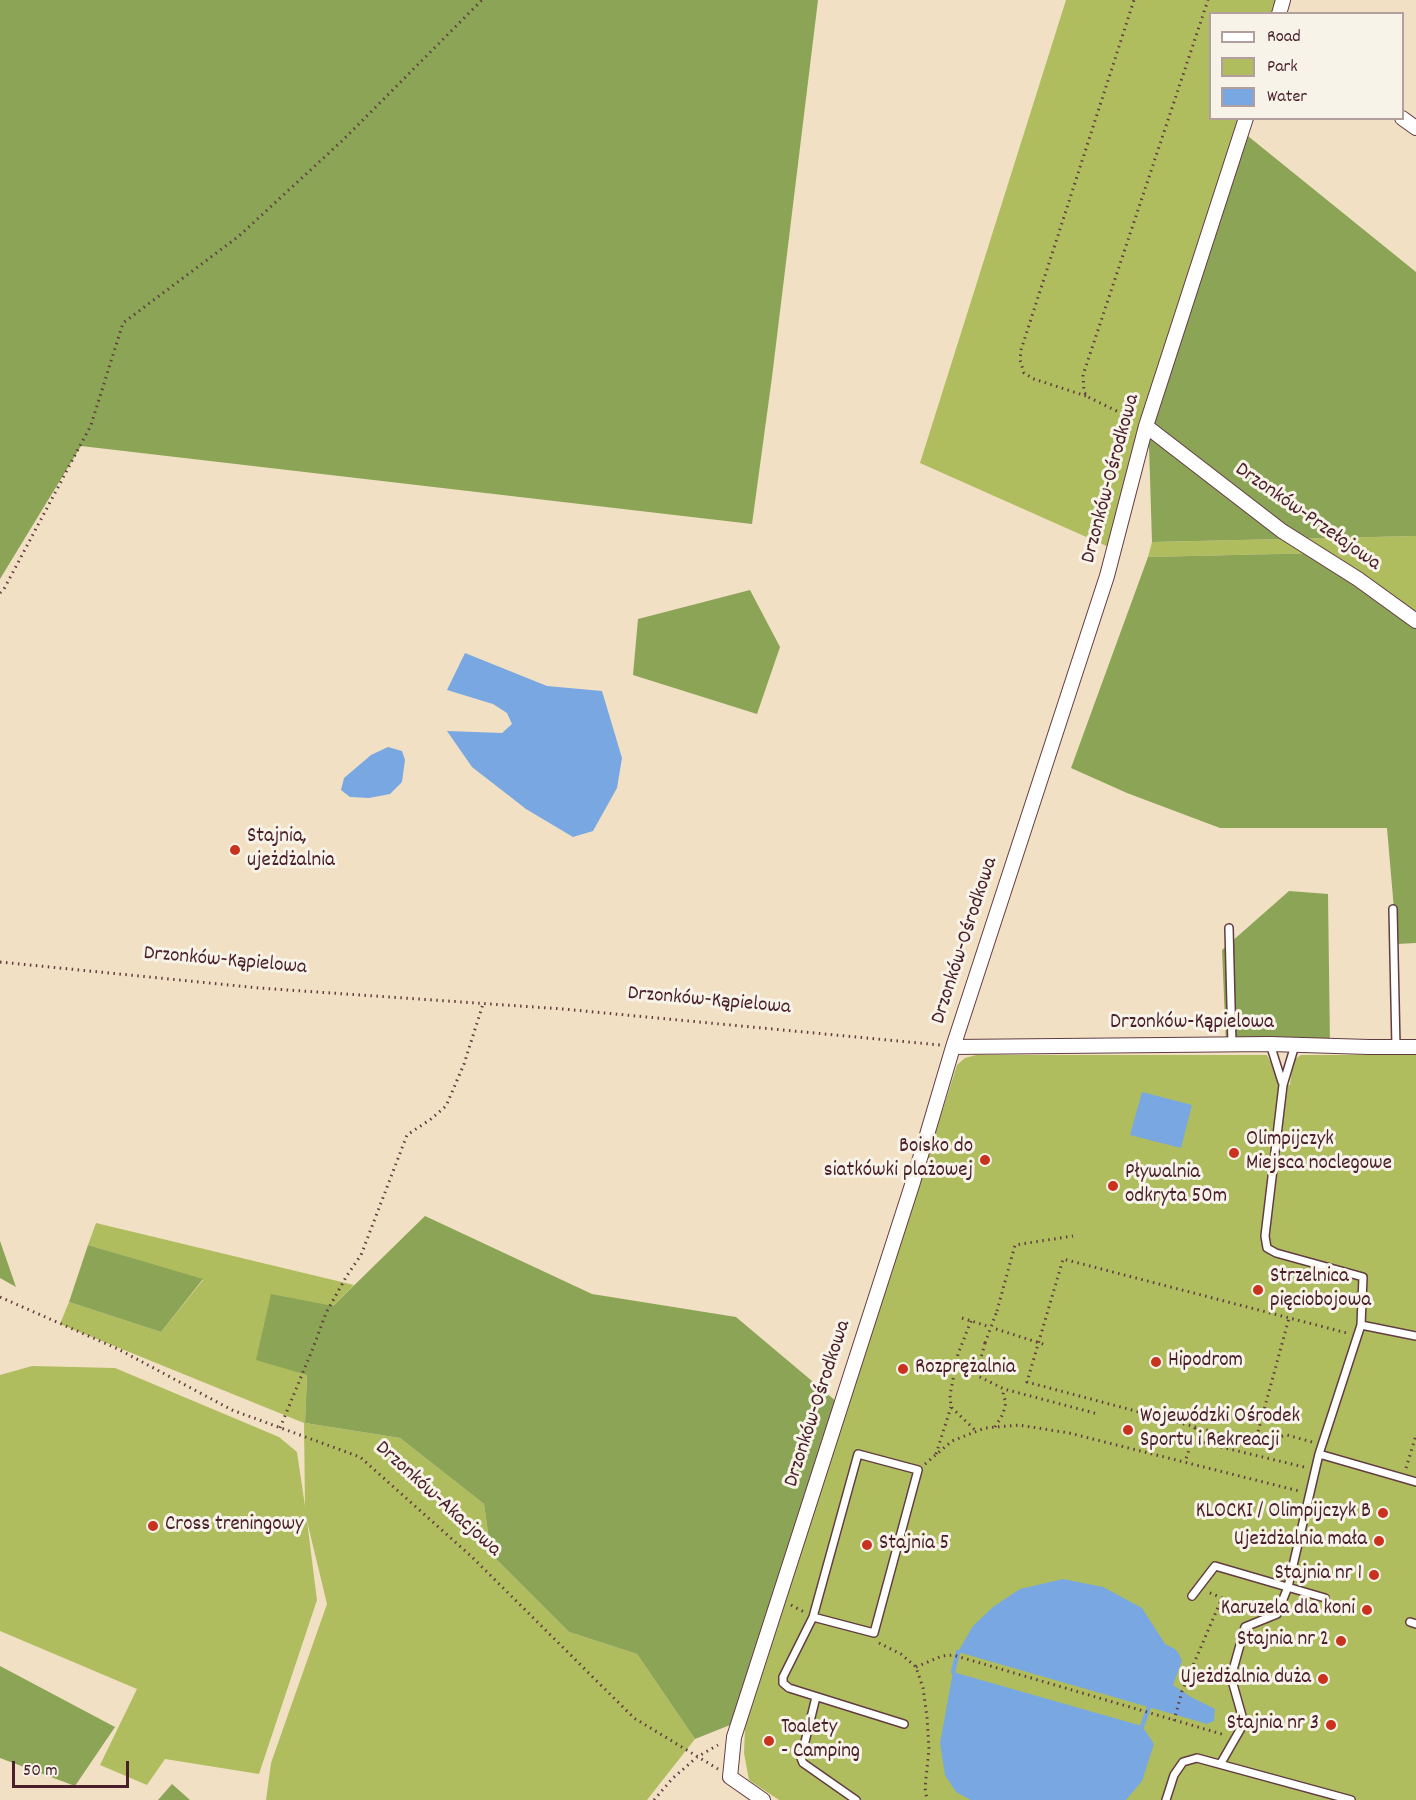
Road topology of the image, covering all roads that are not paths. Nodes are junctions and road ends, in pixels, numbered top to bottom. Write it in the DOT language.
graph roads {
  1 [pos="1245,120"];
  2 [pos="1146,426"];
  3 [pos="1416,621"];
  4 [pos="1393,909"];
  5 [pos="1228,928"];
  6 [pos="1232,1044"];
  7 [pos="1270,1044"];
  8 [pos="1295,1044"];
  9 [pos="953,1047"];
  10 [pos="1396,1047"];
  11 [pos="1416,1047"];
  12 [pos="1282,1085"];
  13 [pos="1361,1325"];
  14 [pos="1416,1336"];
  15 [pos="1318,1454"];
  16 [pos="1416,1482"];
  17 [pos="1288,1587"];
  18 [pos="1192,1596"];
  19 [pos="1325,1598"];
  20 [pos="813,1617"];
  21 [pos="816,1697"];
  22 [pos="904,1724"];
  23 [pos="1221,1763"];
  24 [pos="763,1800"];
  25 [pos="856,1800"];
  26 [pos="1166,1800"];
  27 [pos="1351,1800"];
  1 -- 2 [label="street, Drzonków-Ośrodkowa"];
  2 -- 3 [label="street, Drzonków-Przełajowa"];
  2 -- 9 [label="street, Drzonków-Ośrodkowa"];
  4 -- 10 [label="lane"];
  5 -- 6 [label="lane"];
  6 -- 7 [label="street, Drzonków-Kąpielowa"];
  6 -- 9 [label="street, Drzonków-Kąpielowa"];
  7 -- 8 [label="street, Drzonków-Kąpielowa"];
  7 -- 12 [label="lane"];
  8 -- 10 [label="street, Drzonków-Kąpielowa"];
  8 -- 12 [label="lane"];
  9 -- 24 [label="street, Drzonków-Ośrodkowa"];
  10 -- 11 [label="street, Drzonków-Kąpielowa"];
  12 -- 13 [label="lane"];
  13 -- 14 [label="lane"];
  13 -- 15 [label="lane"];
  15 -- 16 [label="lane"];
  15 -- 17 [label="lane"];
  17 -- 18 [label="lane"];
  17 -- 19 [label="lane"];
  17 -- 23 [label="lane"];
  20 -- 20 [label="lane"];
  20 -- 21 [label="lane"];
  21 -- 22 [label="lane"];
  21 -- 25 [label="lane"];
  23 -- 26 [label="lane"];
  23 -- 27 [label="lane"];
}
